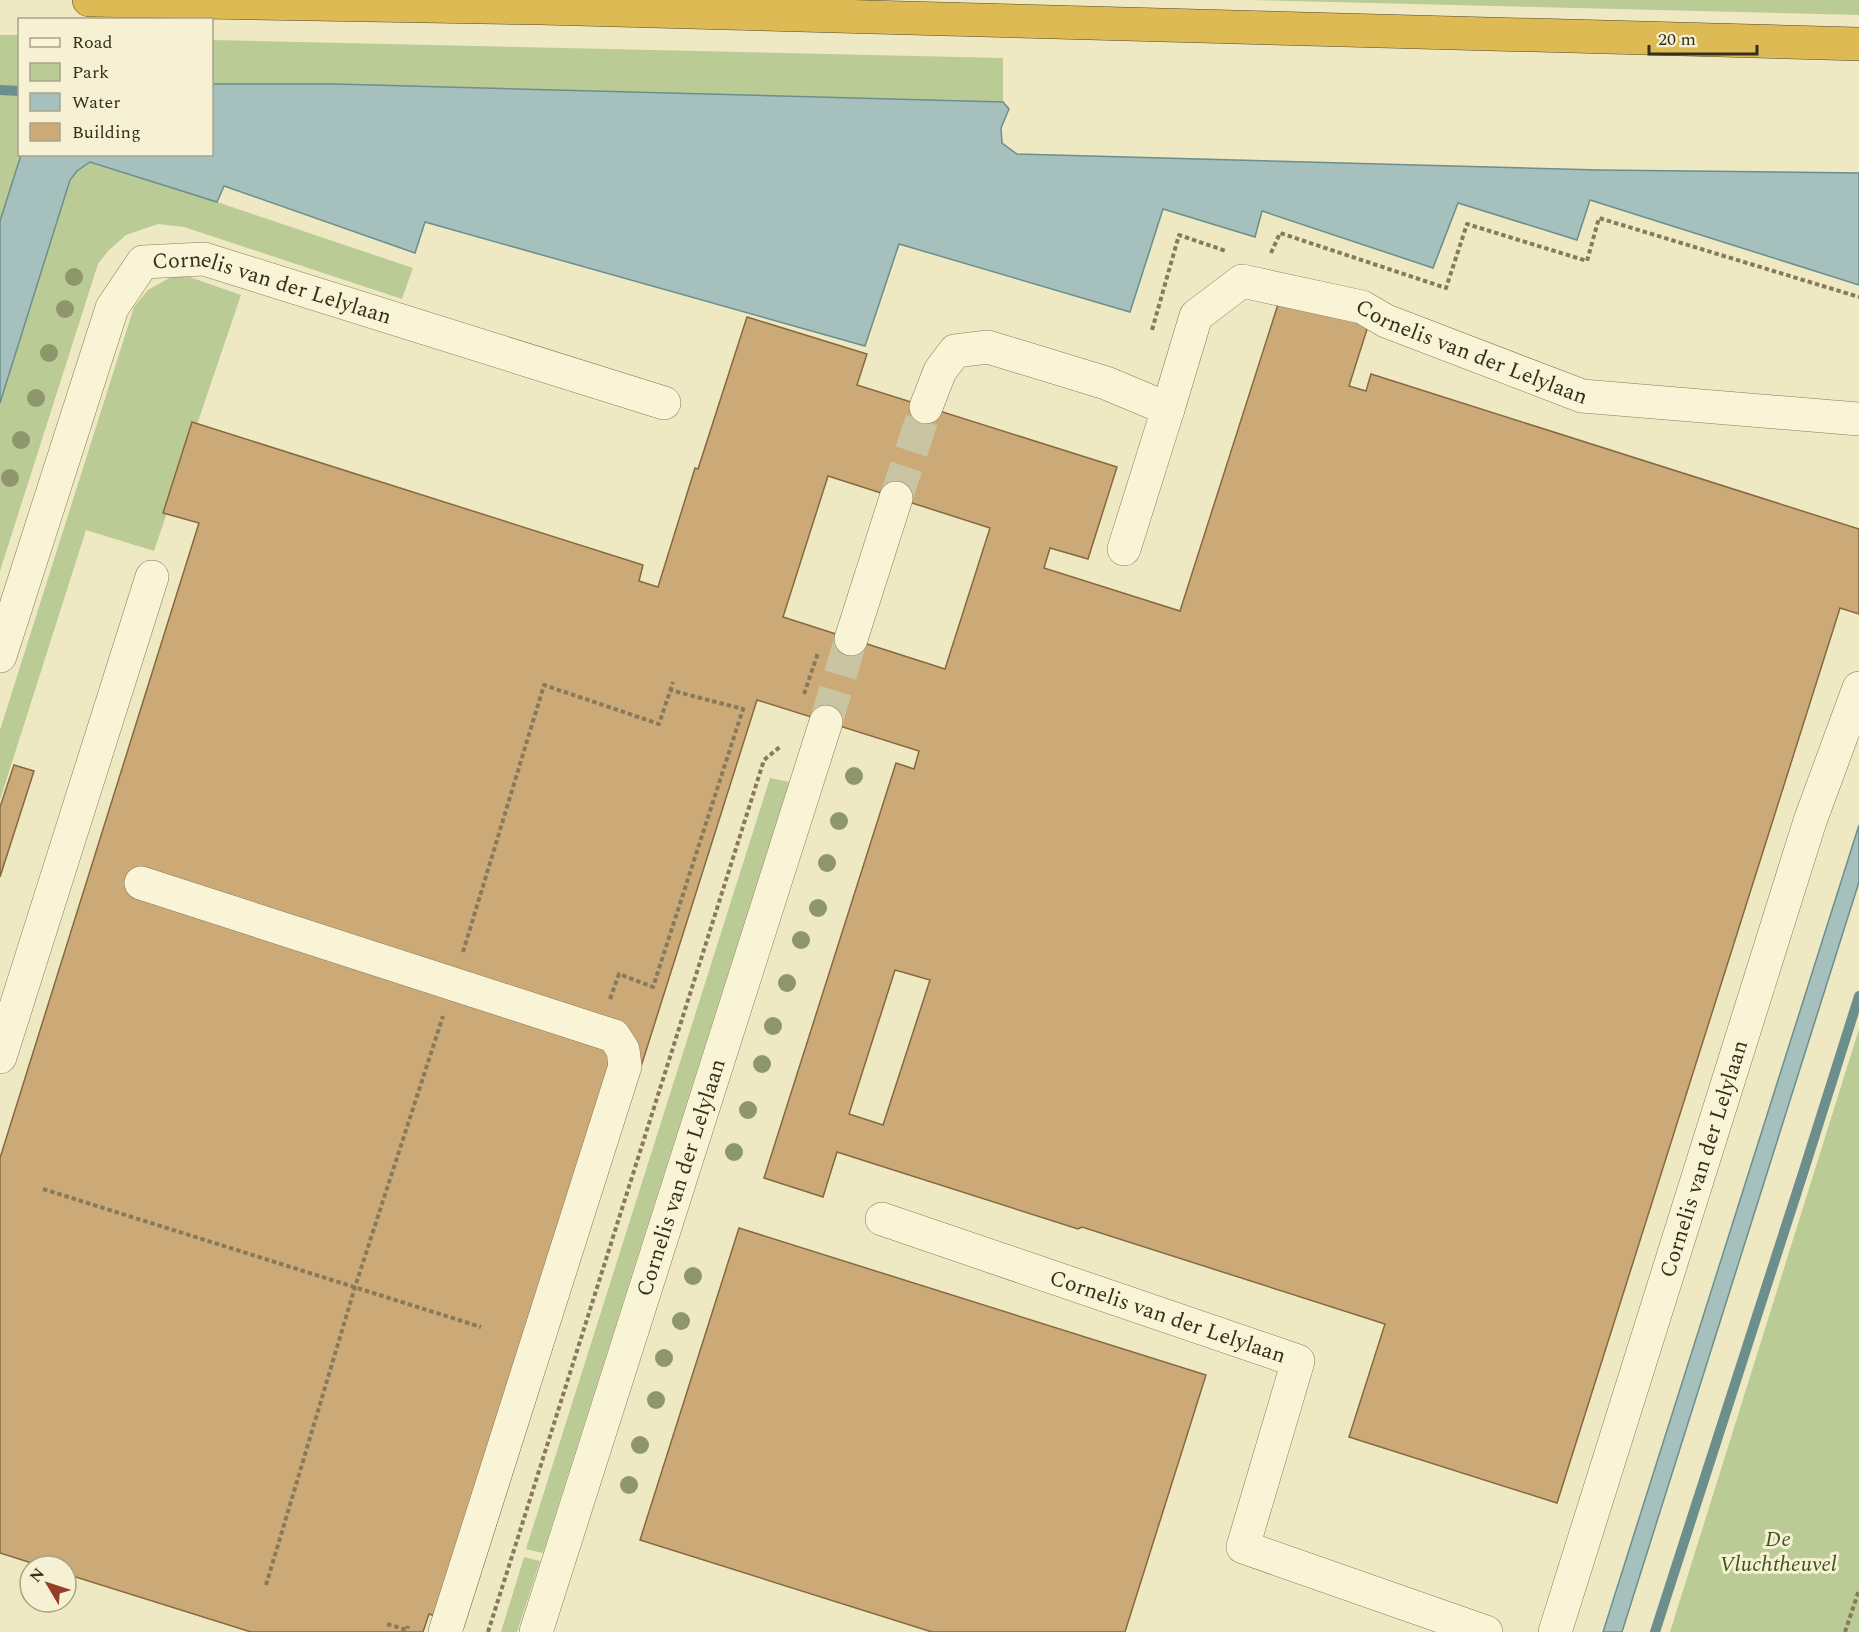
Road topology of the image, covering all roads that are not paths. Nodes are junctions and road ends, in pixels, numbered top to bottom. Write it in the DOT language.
graph roads {
  1 [pos="89,0"];
  2 [pos="1859,44"];
  3 [pos="664,403"];
  4 [pos="926,407"];
  5 [pos="1168,409"];
  6 [pos="1859,419"];
  7 [pos="896,498"];
  8 [pos="1124,549"];
  9 [pos="152,577"];
  10 [pos="851,639"];
  11 [pos="0,656"];
  12 [pos="1859,688"];
  13 [pos="825,722"];
  14 [pos="141,883"];
  15 [pos="0,1057"];
  16 [pos="882,1219"];
  17 [pos="445,1632"];
  18 [pos="536,1632"];
  19 [pos="1486,1632"];
  20 [pos="1555,1632"];
  1 -- 2 [label="highway"];
  3 -- 11 [label="street, Cornelis van der Lelylaan"];
  4 -- 5 [label="street"];
  5 -- 6 [label="street, Cornelis van der Lelylaan"];
  5 -- 8 [label="street, Cornelis van der Lelylaan"];
  7 -- 10 [label="street"];
  9 -- 15 [label="street"];
  12 -- 20 [label="street, Cornelis van der Lelylaan"];
  13 -- 18 [label="street, Cornelis van der Lelylaan"];
  14 -- 17 [label="street"];
  16 -- 19 [label="street, Cornelis van der Lelylaan"];
}
